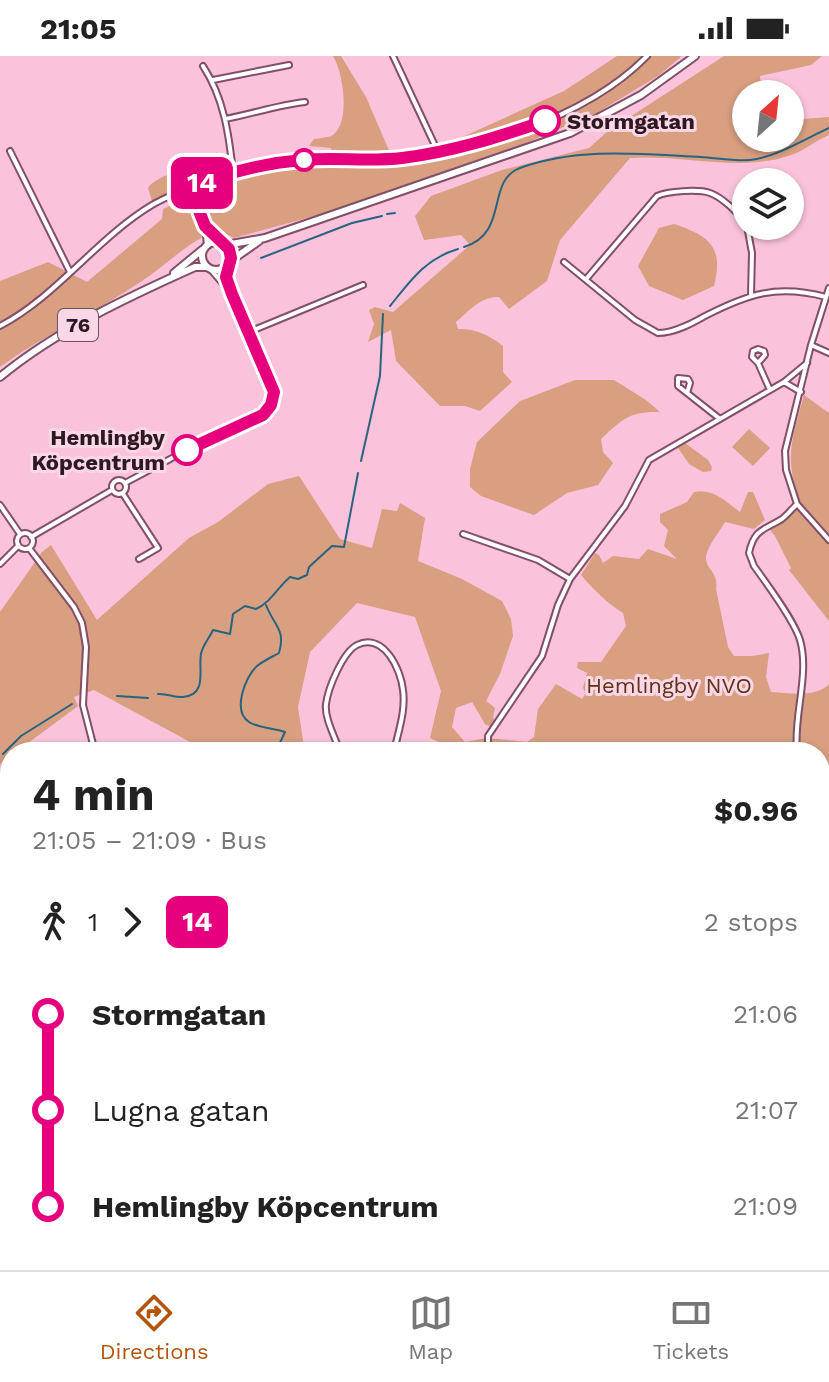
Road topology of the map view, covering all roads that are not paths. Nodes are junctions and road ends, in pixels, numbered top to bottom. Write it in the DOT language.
graph roads {
  1 [pos="393,56"];
  2 [pos="647,56"];
  3 [pos="695,56"];
  4 [pos="289,65"];
  5 [pos="203,66"];
  6 [pos="213,80"];
  7 [pos="305,102"];
  8 [pos="225,119"];
  9 [pos="10,151"];
  10 [pos="438,152"];
  11 [pos="233,172"];
  12 [pos="190,188"];
  13 [pos="732,209"];
  14 [pos="205,226"];
  15 [pos="265,238"];
  16 [pos="750,240"];
  17 [pos="223,244"];
  18 [pos="205,247"];
  19 [pos="564,262"];
  20 [pos="228,264"];
  21 [pos="209,269"];
  22 [pos="70,272"];
  23 [pos="586,279"];
  24 [pos="161,282"];
  25 [pos="363,285"];
  26 [pos="829,288"];
  27 [pos="232,294"];
  28 [pos="751,295"];
  29 [pos="826,297"];
  30 [pos="0,326"];
  31 [pos="249,332"];
  32 [pos="811,345"];
  33 [pos="829,353"];
  34 [pos="758,363"];
  35 [pos="807,363"];
  36 [pos="0,377"];
  37 [pos="784,382"];
  38 [pos="770,390"];
  39 [pos="801,392"];
  40 [pos="687,393"];
  41 [pos="720,419"];
  42 [pos="125,483"];
  43 [pos="112,490"];
  44 [pos="123,494"];
  45 [pos="797,504"];
  46 [pos="0,505"];
  47 [pos="20,534"];
  48 [pos="463,534"];
  49 [pos="31,537"];
  50 [pos="829,540"];
  51 [pos="18,546"];
  52 [pos="29,548"];
  53 [pos="139,559"];
  54 [pos="0,564"];
  55 [pos="570,579"];
  56 [pos="92,742"];
  57 [pos="337,742"];
  58 [pos="396,742"];
  59 [pos="488,742"];
  60 [pos="796,742"];
  1 -- 10 [label="street"];
  2 -- 10 [label="street"];
  3 -- 15 [label="main road"];
  4 -- 6 [label="street"];
  5 -- 6 [label="street"];
  6 -- 8 [label="street"];
  7 -- 8 [label="street"];
  8 -- 11 [label="street"];
  9 -- 22 [label="street"];
  10 -- 11 [label="street"];
  11 -- 12 [label="street"];
  12 -- 14 [label="street"];
  12 -- 22 [label="street"];
  13 -- 23 [label="street"];
  14 -- 17 [label="street"];
  14 -- 18 [label="street"];
  15 -- 17 [label="main road"];
  15 -- 20 [label="main road"];
  16 -- 28 [label="street"];
  17 -- 18 [label="main road"];
  17 -- 20 [label="main road"];
  18 -- 21 [label="main road"];
  18 -- 24 [label="main road, 76"];
  19 -- 23 [label="street"];
  20 -- 21 [label="main road"];
  20 -- 27 [label="street"];
  21 -- 24 [label="main road, 76"];
  21 -- 27 [label="street"];
  22 -- 30 [label="street"];
  23 -- 28 [label="street"];
  24 -- 36 [label="main road, 76"];
  25 -- 31 [label="street"];
  26 -- 29 [label="street"];
  27 -- 31 [label="street"];
  28 -- 29 [label="street"];
  29 -- 32 [label="street"];
  31 -- 42 [label="street"];
  32 -- 33 [label="street"];
  32 -- 35 [label="street"];
  34 -- 38 [label="street"];
  35 -- 37 [label="street"];
  35 -- 39 [label="street"];
  37 -- 38 [label="street"];
  37 -- 39 [label="street"];
  38 -- 41 [label="street"];
  39 -- 45 [label="street"];
  40 -- 41 [label="street"];
  41 -- 55 [label="street"];
  42 -- 43 [label="street"];
  42 -- 44 [label="street"];
  43 -- 44 [label="street"];
  43 -- 49 [label="street"];
  44 -- 53 [label="street"];
  45 -- 50 [label="street"];
  45 -- 60 [label="street"];
  46 -- 47 [label="street"];
  47 -- 49 [label="street"];
  47 -- 51 [label="street"];
  48 -- 55 [label="street"];
  49 -- 52 [label="street"];
  51 -- 52 [label="street"];
  51 -- 54 [label="street"];
  52 -- 56 [label="street"];
  55 -- 59 [label="street"];
  57 -- 58 [label="street"];
}
